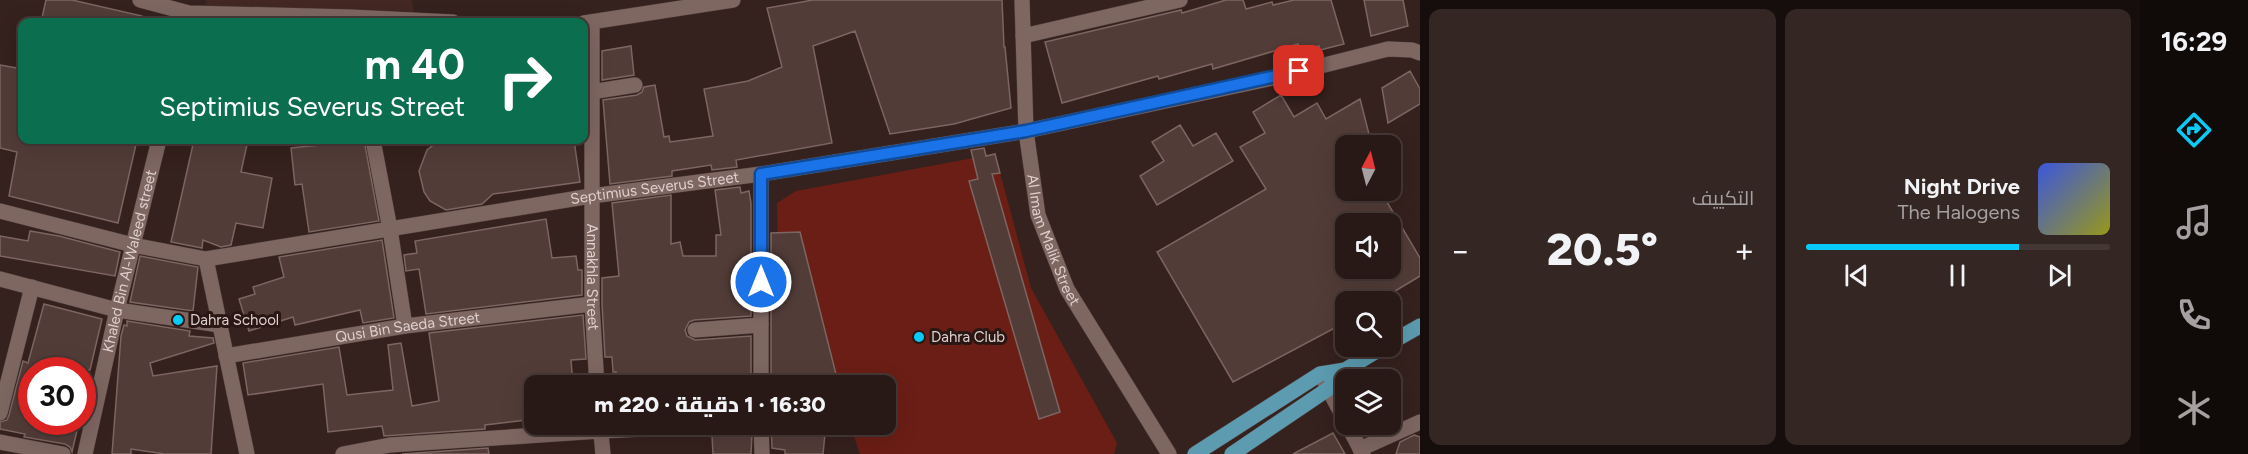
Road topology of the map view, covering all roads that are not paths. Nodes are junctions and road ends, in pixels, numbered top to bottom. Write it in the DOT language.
graph roads {
  1 [pos="140,0"];
  2 [pos="733,0"];
  3 [pos="1022,0"];
  4 [pos="1180,0"];
  5 [pos="189,12"];
  6 [pos="310,18"];
  7 [pos="588,23"];
  8 [pos="1023,36"];
  9 [pos="1420,53"];
  10 [pos="635,85"];
  11 [pos="591,92"];
  12 [pos="1026,131"];
  13 [pos="158,144"];
  14 [pos="374,144"];
  15 [pos="761,174"];
  16 [pos="591,196"];
  17 [pos="0,211"];
  18 [pos="390,229"];
  19 [pos="133,244"];
  20 [pos="206,258"];
  21 [pos="0,279"];
  22 [pos="32,287"];
  23 [pos="592,304"];
  24 [pos="117,310"];
  25 [pos="219,325"];
  26 [pos="761,325"];
  27 [pos="405,326"];
  28 [pos="1420,326"];
  29 [pos="695,330"];
  30 [pos="1401,337"];
  31 [pos="226,356"];
  32 [pos="1367,357"];
  33 [pos="1347,369"];
  34 [pos="1335,372"];
  35 [pos="1320,374"];
  36 [pos="596,375"];
  37 [pos="761,375"];
  38 [pos="1335,381"];
  39 [pos="1328,389"];
  40 [pos="1335,402"];
  41 [pos="0,413"];
  42 [pos="1420,422"];
  43 [pos="524,434"];
  44 [pos="601,435"];
  45 [pos="761,435"];
  46 [pos="1352,435"];
  47 [pos="0,442"];
  48 [pos="1361,452"];
  49 [pos="63,454"];
  50 [pos="85,454"];
  51 [pos="247,454"];
  52 [pos="343,454"];
  53 [pos="603,454"];
  54 [pos="762,454"];
  55 [pos="1169,454"];
  56 [pos="1195,454"];
  57 [pos="1232,454"];
  1 -- 5 [label="street"];
  2 -- 7 [label="street"];
  3 -- 8 [label="street, Al Imam Malik Street"];
  4 -- 8 [label="street"];
  5 -- 6 [label="street"];
  7 -- 11 [label="street, Annakhla Street"];
  8 -- 12 [label="street, Al Imam Malik Street"];
  9 -- 12 [label="street, Septimius Severus Street"];
  10 -- 11 [label="street"];
  11 -- 16 [label="street, Annakhla Street"];
  12 -- 15 [label="street, Septimius Severus Street"];
  12 -- 55 [label="street, Al Imam Malik Street"];
  13 -- 19 [label="street, Khaled Bin Al-Waleed street"];
  14 -- 18 [label="street"];
  15 -- 16 [label="street, Septimius Severus Street"];
  15 -- 26 [label="street"];
  16 -- 18 [label="street, Septimius Severus Street"];
  16 -- 23 [label="street, Annakhla Street"];
  17 -- 19 [label="street, Septimius Severus Street"];
  18 -- 20 [label="street, Septimius Severus Street"];
  18 -- 27 [label="street"];
  19 -- 20 [label="street, Septimius Severus Street"];
  19 -- 24 [label="street, Khaled Bin Al-Waleed street"];
  20 -- 25 [label="street"];
  21 -- 22 [label="street"];
  22 -- 24 [label="street"];
  22 -- 41 [label="street"];
  23 -- 27 [label="street, Qusi Bin Saeda Street"];
  23 -- 36 [label="street, Annakhla Street"];
  24 -- 25 [label="street"];
  24 -- 50 [label="street, Khaled Bin Al-Waleed street"];
  25 -- 31 [label="street"];
  26 -- 29 [label="street"];
  26 -- 37 [label="street"];
  27 -- 31 [label="street, Qusi Bin Saeda Street"];
  28 -- 30 [label="main road"];
  31 -- 51 [label="street"];
  32 -- 33 [label="main road"];
  34 -- 35 [label="main road"];
  35 -- 39 [label="street"];
  35 -- 56 [label="main road"];
  38 -- 39 [label="main road"];
  39 -- 40 [label="street"];
  39 -- 57 [label="main road"];
  42 -- 48 [label="street"];
  43 -- 52 [label="street"];
  44 -- 53 [label="street"];
  45 -- 54 [label="street"];
  46 -- 48 [label="street"];
  47 -- 49 [label="street"];
}
